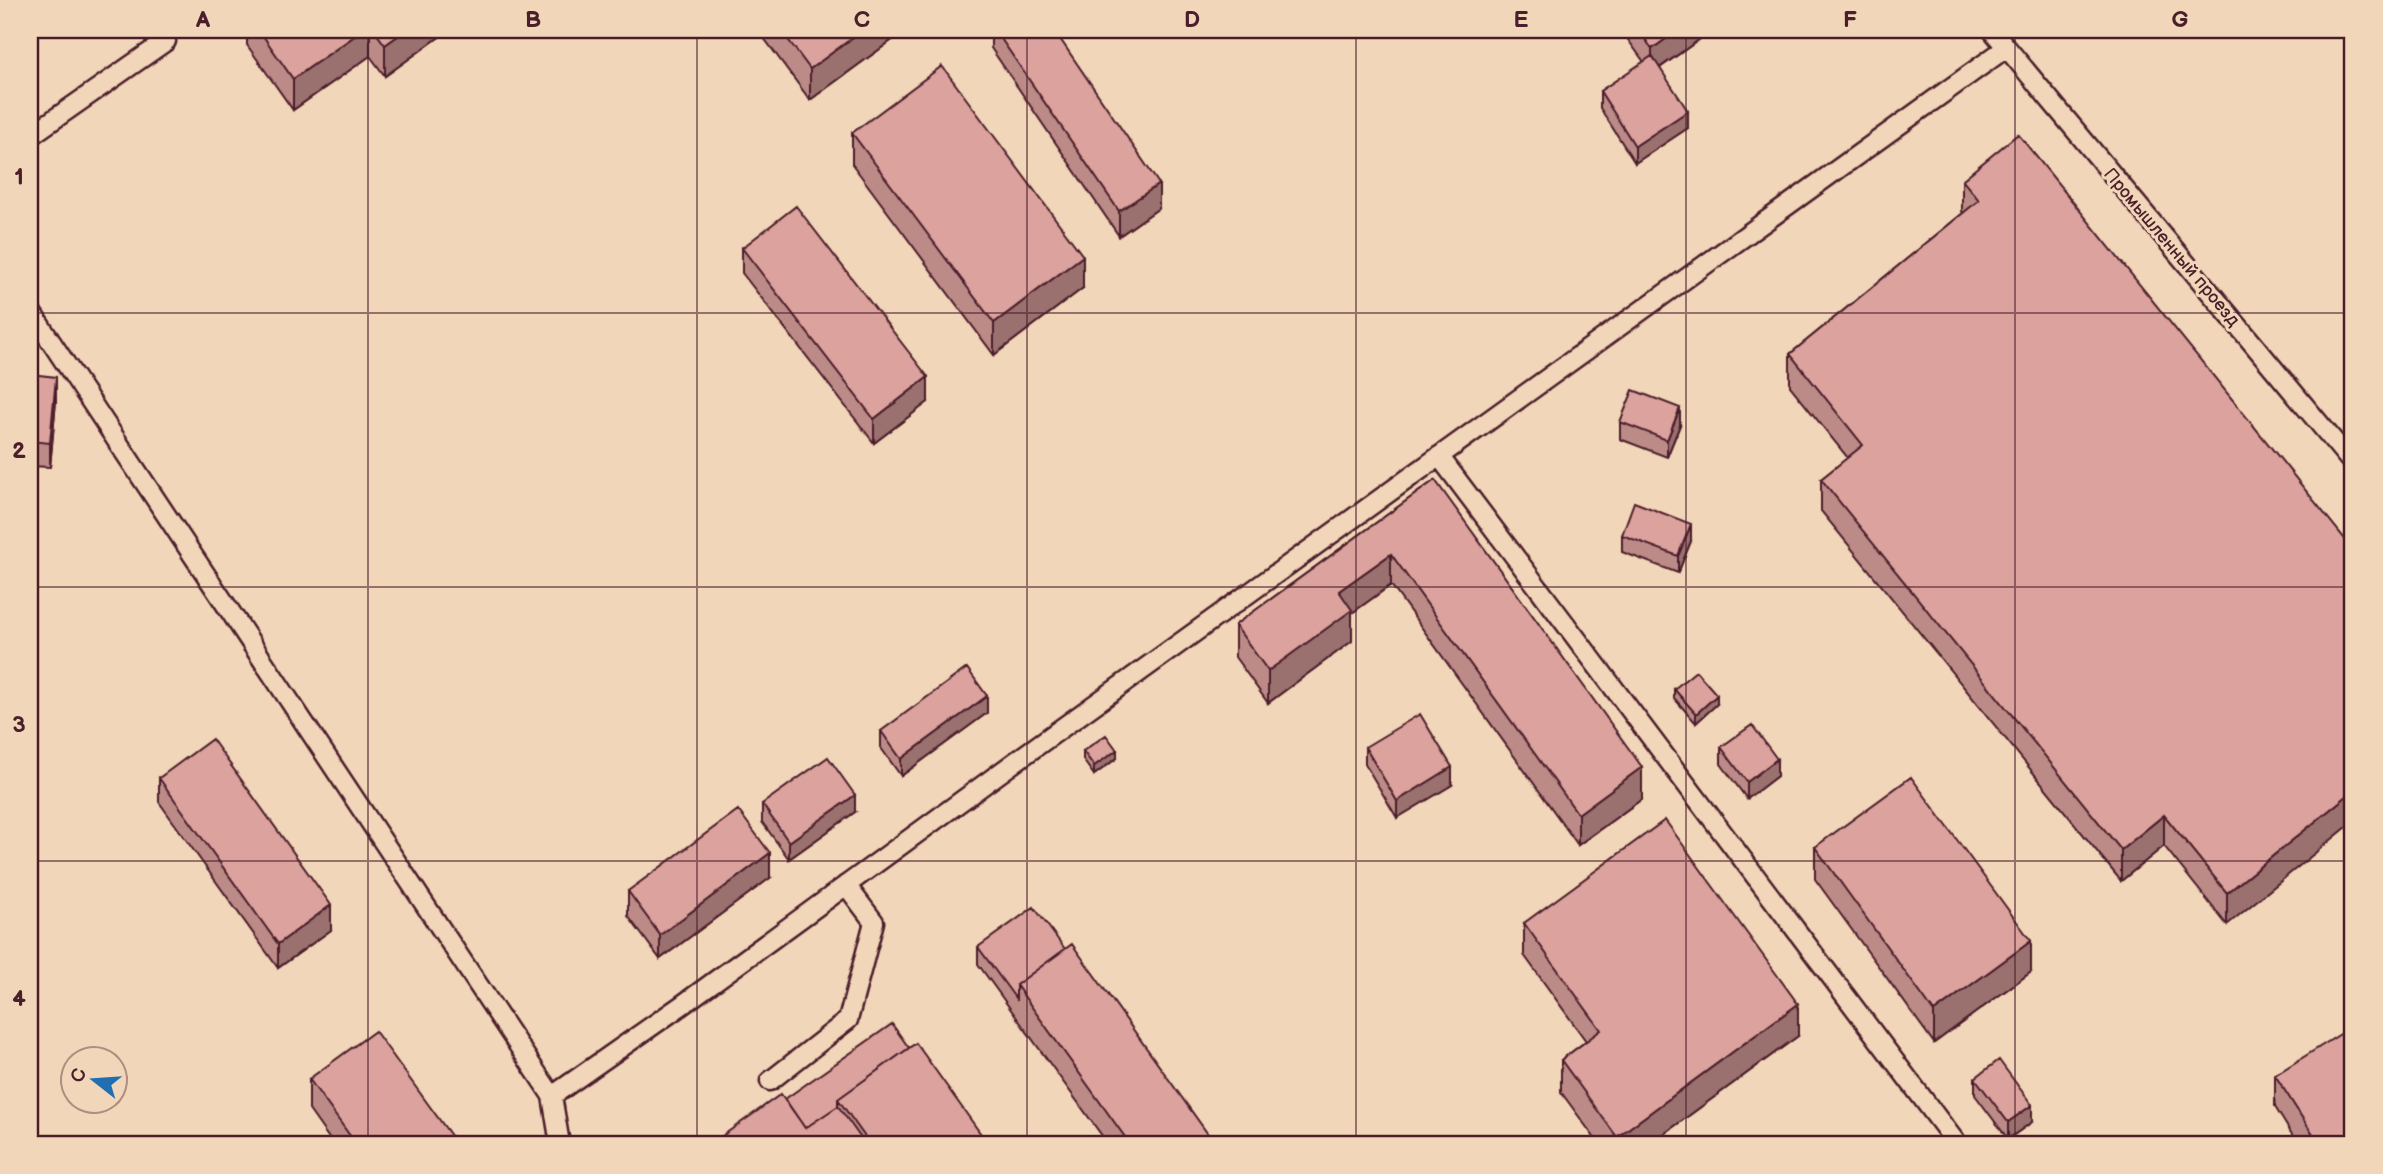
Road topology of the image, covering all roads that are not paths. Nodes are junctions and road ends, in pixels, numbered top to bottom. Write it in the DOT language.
graph roads {
  1 [pos="1992,30"];
  2 [pos="166,41"];
  3 [pos="2006,48"];
  4 [pos="30,136"];
  5 [pos="30,310"];
  6 [pos="1439,456"];
  7 [pos="2353,464"];
  8 [pos="846,885"];
  9 [pos="770,1081"];
  10 [pos="552,1096"];
  11 [pos="560,1144"];
  12 [pos="1957,1144"];
  1 -- 3 [label="lane, Промышленный проезд"];
  2 -- 4 [label="lane"];
  3 -- 6 [label="lane"];
  3 -- 7 [label="lane, Промышленный проезд"];
  5 -- 10 [label="lane"];
  6 -- 8 [label="lane"];
  6 -- 12 [label="lane"];
  8 -- 9 [label="lane"];
  8 -- 10 [label="lane"];
  10 -- 11 [label="lane"];
}
